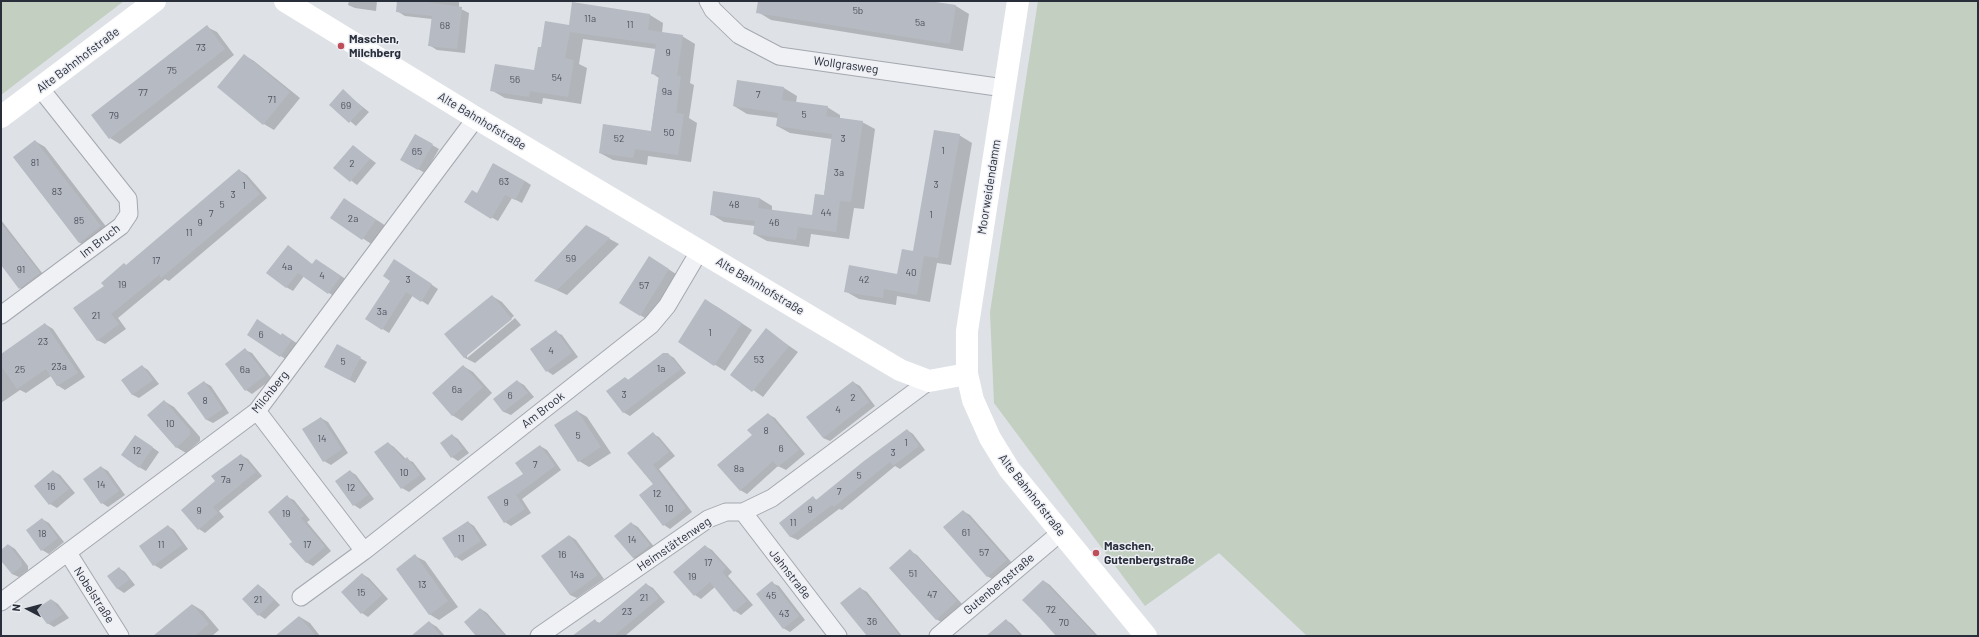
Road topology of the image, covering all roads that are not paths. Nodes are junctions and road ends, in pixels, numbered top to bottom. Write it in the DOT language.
graph roads {
  1 [pos="155,1"];
  2 [pos="285,1"];
  3 [pos="708,1"];
  4 [pos="1018,1"];
  5 [pos="40,88"];
  6 [pos="1004,88"];
  7 [pos="1,117"];
  8 [pos="476,118"];
  9 [pos="700,250"];
  10 [pos="1,316"];
  11 [pos="967,374"];
  12 [pos="929,381"];
  13 [pos="257,411"];
  14 [pos="742,512"];
  15 [pos="1060,533"];
  16 [pos="364,551"];
  17 [pos="68,553"];
  18 [pos="301,597"];
  19 [pos="1,602"];
  20 [pos="120,636"];
  21 [pos="539,636"];
  22 [pos="838,636"];
  23 [pos="938,636"];
  24 [pos="1146,636"];
  1 -- 5 [label="street, Alte Bahnhofstraße"];
  2 -- 8 [label="street, Alte Bahnhofstraße"];
  3 -- 6 [label="street, Wollgrasweg"];
  4 -- 6 [label="street, Moorweidendamm"];
  5 -- 7 [label="street, Alte Bahnhofstraße"];
  5 -- 10 [label="street, Im Bruch"];
  6 -- 11 [label="street, Moorweidendamm"];
  8 -- 9 [label="street, Alte Bahnhofstraße"];
  8 -- 13 [label="street, Milchberg"];
  9 -- 12 [label="street, Alte Bahnhofstraße"];
  9 -- 16 [label="street, Am Brook"];
  11 -- 12 [label="street"];
  11 -- 15 [label="street, Alte Bahnhofstraße"];
  12 -- 14 [label="street, Heimstättenweg"];
  13 -- 16 [label="street"];
  13 -- 17 [label="street, Milchberg"];
  14 -- 21 [label="street, Heimstättenweg"];
  14 -- 22 [label="street, Jahnstraße"];
  15 -- 23 [label="street, Gutenbergstraße"];
  15 -- 24 [label="street, Alte Bahnhofstraße"];
  16 -- 18 [label="street, Am Brook"];
  17 -- 19 [label="street, Milchberg"];
  17 -- 20 [label="street, Nobelstraße"];
}
